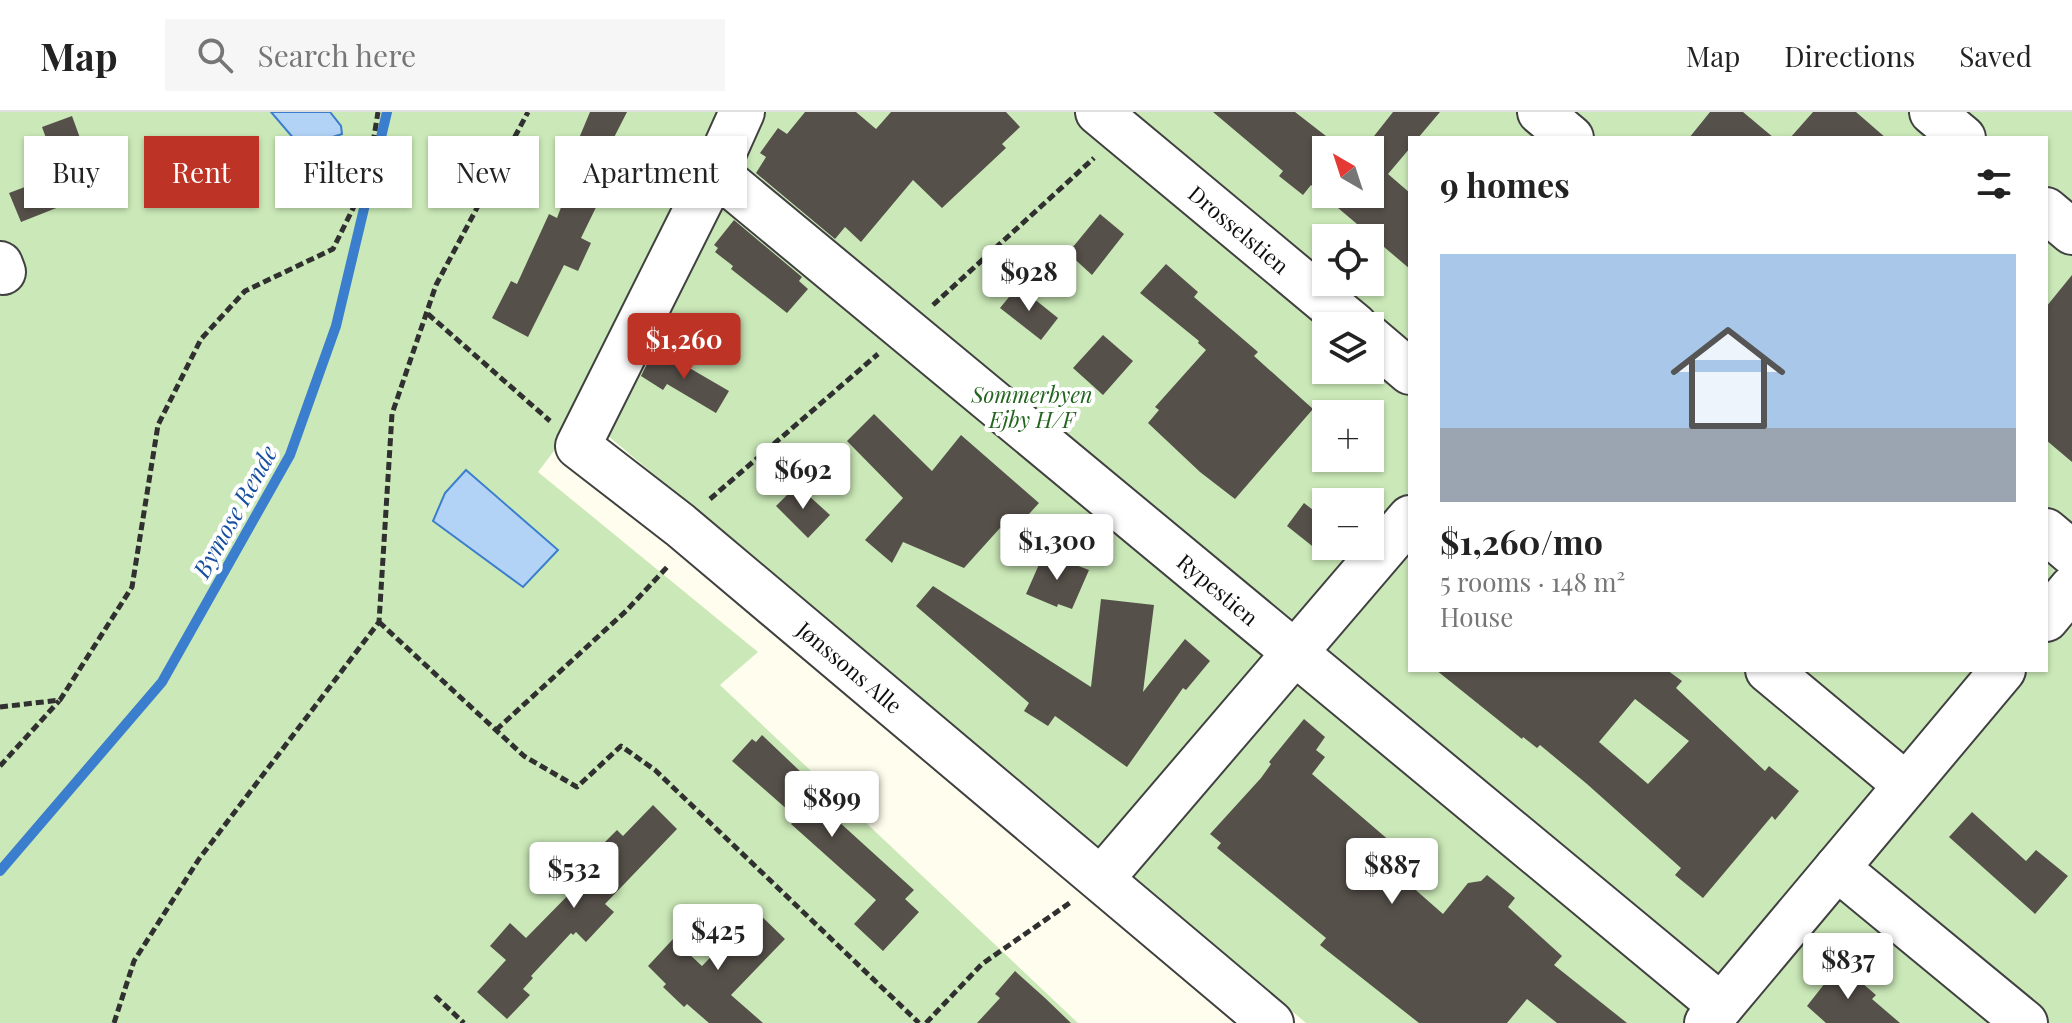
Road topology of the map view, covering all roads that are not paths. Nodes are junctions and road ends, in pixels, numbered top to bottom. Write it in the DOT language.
graph roads {
  1 [pos="742,112"];
  2 [pos="1540,112"];
  3 [pos="1932,112"];
  4 [pos="1110,122"];
  5 [pos="731,136"];
  6 [pos="1569,136"];
  7 [pos="1961,136"];
  8 [pos="747,198"];
  9 [pos="697,208"];
  10 [pos="2048,212"];
  11 [pos="2072,232"];
  12 [pos="1338,312"];
  13 [pos="1384,350"];
  14 [pos="1408,370"];
  15 [pos="1408,520"];
  16 [pos="2048,537"];
  17 [pos="2066,589"];
  18 [pos="1296,653"];
  19 [pos="1770,672"];
  20 [pos="2001,672"];
  21 [pos="1906,785"];
  22 [pos="1837,868"];
  23 [pos="1098,876"];
  24 [pos="1714,1015"];
  25 [pos="1271,1023"];
  26 [pos="2025,1023"];
  1 -- 5 [label="lane"];
  2 -- 6 [label="lane"];
  3 -- 7 [label="lane"];
  4 -- 12 [label="lane, Drosselstien"];
  8 -- 18 [label="lane, Rypestien"];
  9 -- 23 [label="lane, Jønssons Alle"];
  10 -- 11 [label="lane"];
  13 -- 14 [label="lane"];
  15 -- 18 [label="lane"];
  16 -- 17 [label="lane"];
  18 -- 23 [label="lane"];
  18 -- 24 [label="lane, Rypestien"];
  19 -- 21 [label="lane"];
  20 -- 21 [label="lane"];
  21 -- 22 [label="lane"];
  22 -- 24 [label="lane"];
  22 -- 26 [label="lane"];
  23 -- 25 [label="lane, Jønssons Alle"];
}
